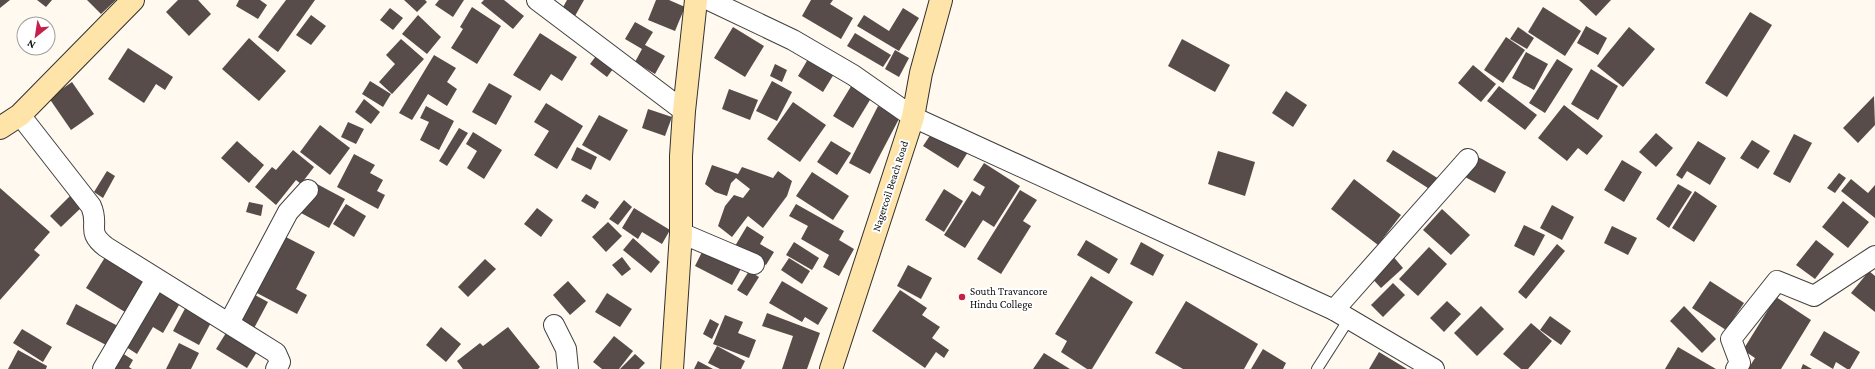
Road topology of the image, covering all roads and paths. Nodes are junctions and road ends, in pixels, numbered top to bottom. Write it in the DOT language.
graph roads {
  1 [pos="134,0"];
  2 [pos="537,0"];
  3 [pos="696,0"];
  4 [pos="709,0"];
  5 [pos="941,0"];
  6 [pos="684,111"];
  7 [pos="20,115"];
  8 [pos="913,117"];
  9 [pos="0,128"];
  10 [pos="1468,159"];
  11 [pos="308,190"];
  12 [pos="681,233"];
  13 [pos="1875,256"];
  14 [pos="754,264"];
  15 [pos="156,279"];
  16 [pos="1341,315"];
  17 [pos="229,323"];
  18 [pos="554,325"];
  19 [pos="102,369"];
  20 [pos="276,369"];
  21 [pos="568,369"];
  22 [pos="672,369"];
  23 [pos="831,369"];
  24 [pos="1317,369"];
  25 [pos="1434,369"];
  26 [pos="1736,369"];
  1 -- 7 [label="street"];
  2 -- 6 [label="street"];
  3 -- 6 [label="street"];
  4 -- 8 [label="street"];
  5 -- 8 [label="street, Nagercoil Beach Road"];
  6 -- 12 [label="street"];
  7 -- 9 [label="street"];
  7 -- 15 [label="street"];
  8 -- 16 [label="street"];
  8 -- 23 [label="street, Nagercoil Beach Road"];
  10 -- 16 [label="street"];
  11 -- 17 [label="street"];
  12 -- 14 [label="street"];
  12 -- 22 [label="street"];
  13 -- 26 [label="street"];
  15 -- 17 [label="street"];
  15 -- 19 [label="street"];
  16 -- 24 [label="lane"];
  16 -- 25 [label="street"];
  17 -- 20 [label="street"];
  18 -- 21 [label="street"];
}
